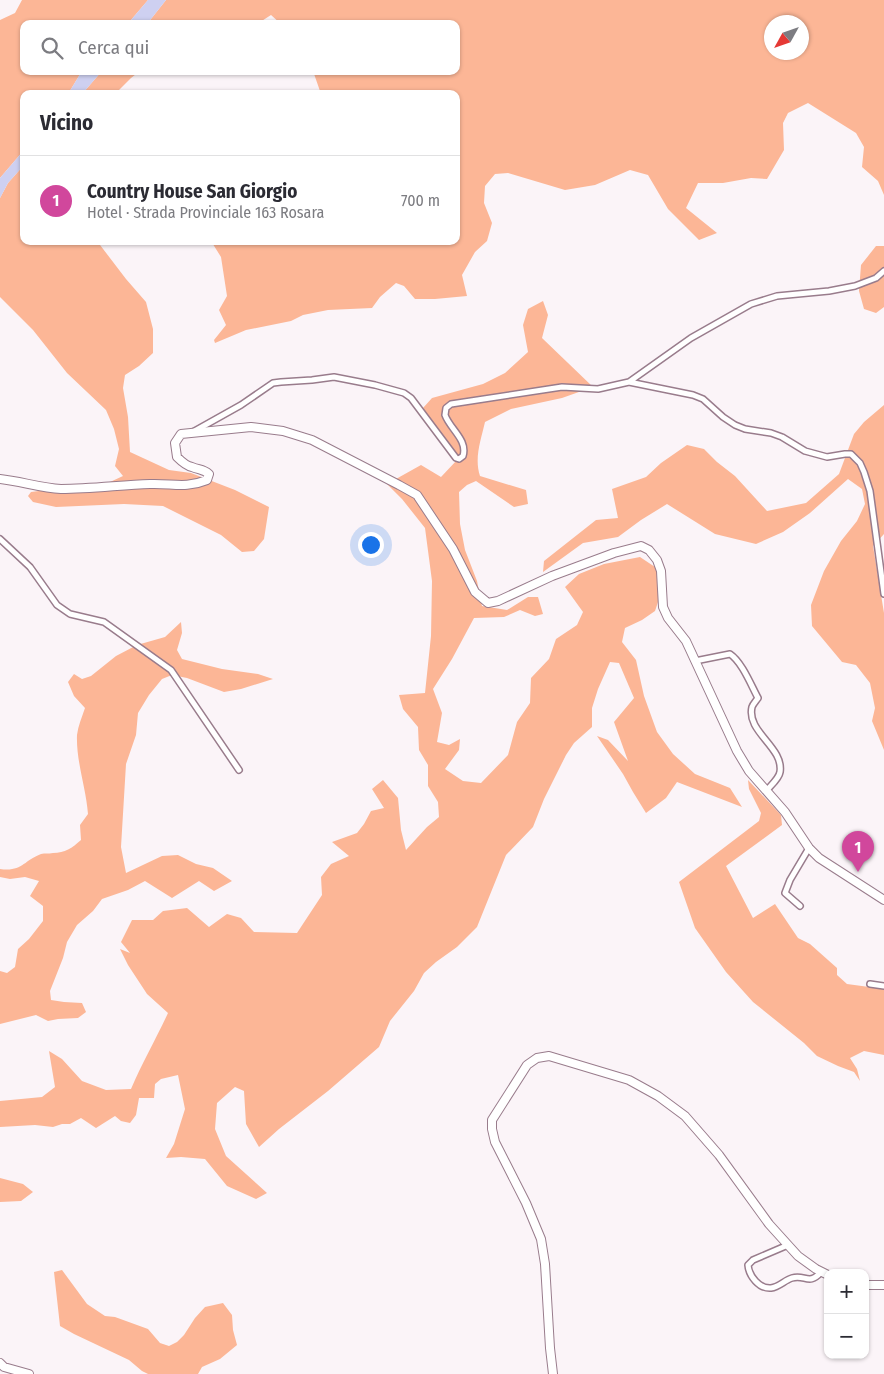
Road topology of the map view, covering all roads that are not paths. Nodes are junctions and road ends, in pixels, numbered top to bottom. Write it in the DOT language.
graph roads {
  1 [pos="884,271"];
  2 [pos="629,382"];
  3 [pos="190,433"];
  4 [pos="0,478"];
  5 [pos="0,539"];
  6 [pos="884,594"];
  7 [pos="695,661"];
  8 [pos="239,770"];
  9 [pos="766,791"];
  10 [pos="809,848"];
  11 [pos="884,900"];
  12 [pos="800,906"];
  13 [pos="870,984"];
  14 [pos="884,986"];
  15 [pos="788,1245"];
  16 [pos="824,1274"];
  17 [pos="869,1285"];
  18 [pos="884,1285"];
  19 [pos="0,1363"];
  20 [pos="29,1374"];
  21 [pos="553,1374"];
  1 -- 2 [label="street"];
  2 -- 3 [label="street"];
  2 -- 6 [label="street"];
  3 -- 4 [label="street"];
  3 -- 7 [label="street"];
  5 -- 8 [label="street"];
  7 -- 9 [label="street"];
  7 -- 9 [label="street"];
  9 -- 10 [label="street"];
  10 -- 11 [label="street"];
  10 -- 12 [label="street"];
  13 -- 14 [label="street"];
  15 -- 16 [label="street"];
  15 -- 16 [label="street"];
  15 -- 21 [label="street"];
  17 -- 18 [label="street"];
  19 -- 20 [label="street"];
}
